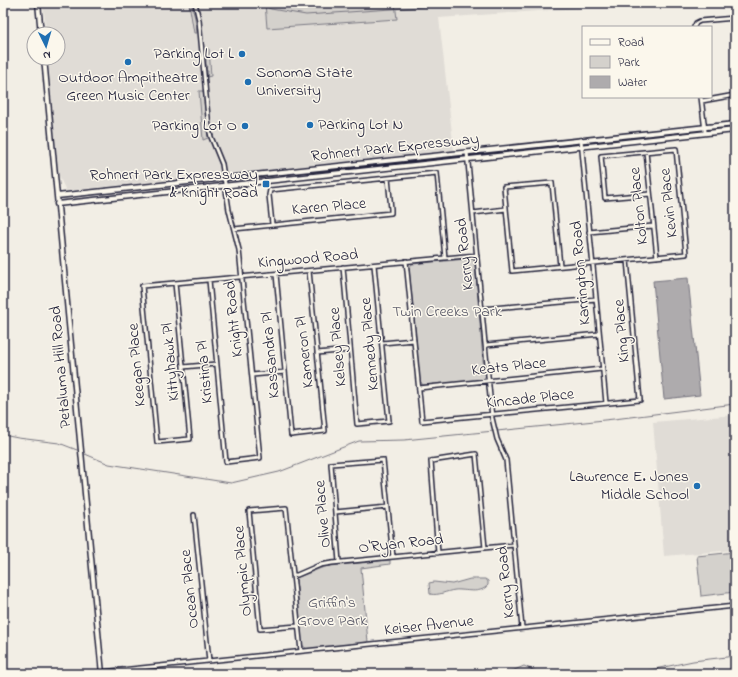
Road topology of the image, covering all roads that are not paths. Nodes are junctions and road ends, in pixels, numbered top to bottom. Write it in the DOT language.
graph roads {
  1 [pos="38,3"];
  2 [pos="195,3"];
  3 [pos="735,18"];
  4 [pos="40,26"];
  5 [pos="694,26"];
  6 [pos="45,66"];
  7 [pos="735,96"];
  8 [pos="702,99"];
  9 [pos="735,124"];
  10 [pos="705,129"];
  11 [pos="735,130"];
  12 [pos="580,140"];
  13 [pos="581,148"];
  14 [pos="467,152"];
  15 [pos="646,152"];
  16 [pos="468,160"];
  17 [pos="226,178"];
  18 [pos="388,178"];
  19 [pos="226,185"];
  20 [pos="650,194"];
  21 [pos="57,196"];
  22 [pos="57,204"];
  23 [pos="506,209"];
  24 [pos="473,213"];
  25 [pos="272,224"];
  26 [pos="653,226"];
  27 [pos="735,227"];
  28 [pos="234,229"];
  29 [pos="589,232"];
  30 [pos="735,233"];
  31 [pos="477,255"];
  32 [pos="657,257"];
  33 [pos="445,258"];
  34 [pos="627,260"];
  35 [pos="406,261"];
  36 [pos="374,264"];
  37 [pos="592,264"];
  38 [pos="560,266"];
  39 [pos="343,268"];
  40 [pos="309,271"];
  41 [pos="276,274"];
  42 [pos="242,277"];
  43 [pos="209,280"];
  44 [pos="175,283"];
  45 [pos="142,286"];
  46 [pos="596,299"];
  47 [pos="482,309"];
  48 [pos="599,334"];
  49 [pos="414,340"];
  50 [pos="382,343"];
  51 [pos="486,345"];
  52 [pos="350,350"];
  53 [pos="318,353"];
  54 [pos="216,364"];
  55 [pos="183,367"];
  56 [pos="602,369"];
  57 [pos="285,372"];
  58 [pos="252,375"];
  59 [pos="489,380"];
  60 [pos="419,388"];
  61 [pos="640,400"];
  62 [pos="606,403"];
  63 [pos="492,414"];
  64 [pos="357,424"];
  65 [pos="290,435"];
  66 [pos="190,439"];
  67 [pos="260,458"];
  68 [pos="388,507"];
  69 [pos="335,512"];
  70 [pos="194,515"];
  71 [pos="514,545"];
  72 [pos="485,548"];
  73 [pos="438,553"];
  74 [pos="393,557"];
  75 [pos="339,562"];
  76 [pos="293,575"];
  77 [pos="735,606"];
  78 [pos="298,626"];
  79 [pos="522,628"];
  80 [pos="301,651"];
  81 [pos="209,661"];
  82 [pos="102,673"];
  1 -- 4 [label="main road"];
  2 -- 17 [label="street, Knight Road"];
  3 -- 5 [label="street"];
  6 -- 21 [label="main road, Petaluma Hill Road"];
  7 -- 8 [label="street"];
  8 -- 10 [label="street"];
  9 -- 10 [label="main road, Rohnert Park Expressway"];
  10 -- 12 [label="main road, Rohnert Park Expressway"];
  11 -- 13 [label="main road, Rohnert Park Expressway"];
  12 -- 13 [label="street, Karrington Road"];
  12 -- 14 [label="main road, Rohnert Park Expressway"];
  13 -- 16 [label="main road, Rohnert Park Expressway"];
  13 -- 29 [label="street, Karrington Road"];
  14 -- 16 [label="street, Kerry Road"];
  14 -- 17 [label="main road, Rohnert Park Expressway"];
  15 -- 20 [label="street, Kolton Place"];
  15 -- 20 [label="street"];
  15 -- 32 [label="street, Kevin Place"];
  16 -- 19 [label="main road, Rohnert Park Expressway"];
  16 -- 24 [label="street, Kerry Road"];
  17 -- 19 [label="street, Knight Road"];
  17 -- 21 [label="main road, Rohnert Park Expressway"];
  18 -- 25 [label="street"];
  18 -- 25 [label="street, Karen Place"];
  18 -- 33 [label="street"];
  19 -- 22 [label="main road, Rohnert Park Expressway"];
  19 -- 28 [label="street, Knight Road"];
  20 -- 26 [label="street, Kolton Place"];
  21 -- 22 [label="main road, Petaluma Hill Road"];
  22 -- 82 [label="main road, Petaluma Hill Road"];
  23 -- 24 [label="street"];
  23 -- 38 [label="street"];
  23 -- 38 [label="street"];
  24 -- 31 [label="street, Kerry Road"];
  25 -- 28 [label="street, Karen Place"];
  26 -- 29 [label="street"];
  26 -- 32 [label="street, Kolton Place"];
  27 -- 30 [label="street"];
  28 -- 42 [label="street, Knight Road"];
  29 -- 37 [label="street, Karrington Road"];
  31 -- 33 [label="street, Kingwood Road"];
  31 -- 47 [label="street, Kerry Road"];
  32 -- 34 [label="street"];
  33 -- 35 [label="street, Kingwood Road"];
  34 -- 37 [label="street"];
  34 -- 61 [label="street, King Place"];
  35 -- 36 [label="street, Kingwood Road"];
  35 -- 49 [label="street"];
  36 -- 39 [label="street, Kingwood Road"];
  36 -- 50 [label="street, Kennedy Place"];
  37 -- 38 [label="street"];
  37 -- 46 [label="street, Karrington Road"];
  39 -- 40 [label="street, Kingwood Road"];
  39 -- 52 [label="street, Kelsey Place"];
  40 -- 41 [label="street, Kingwood Road"];
  40 -- 53 [label="street, Kameron Pl"];
  41 -- 42 [label="street, Kingwood Road"];
  41 -- 57 [label="street, Kassandra Pl"];
  42 -- 43 [label="street, Kingwood Road"];
  42 -- 58 [label="street, Knight Road"];
  43 -- 44 [label="street, Kingwood Road"];
  43 -- 54 [label="street, Kristina Pl"];
  44 -- 45 [label="street, Kingwood Road"];
  44 -- 55 [label="street, Kittyhawk Pl"];
  45 -- 66 [label="street, Keegan Place"];
  46 -- 47 [label="street"];
  46 -- 48 [label="street, Karrington Road"];
  47 -- 51 [label="street, Kerry Road"];
  48 -- 51 [label="street"];
  48 -- 56 [label="street, Karrington Road"];
  49 -- 50 [label="street"];
  49 -- 60 [label="street"];
  50 -- 64 [label="street, Kennedy Place"];
  51 -- 59 [label="street, Kerry Road"];
  52 -- 53 [label="street"];
  52 -- 64 [label="street, Kelsey Place"];
  53 -- 65 [label="street, Kameron Pl"];
  54 -- 55 [label="street"];
  54 -- 67 [label="street, Kristina Pl"];
  55 -- 66 [label="street, Kittyhawk Pl"];
  56 -- 59 [label="street, Keats Place"];
  56 -- 62 [label="street, Karrington Road"];
  57 -- 58 [label="street"];
  57 -- 65 [label="street, Kassandra Pl"];
  58 -- 67 [label="street, Knight Road"];
  59 -- 60 [label="street, Keats Place"];
  59 -- 63 [label="street, Kerry Road"];
  60 -- 63 [label="street, Kincade Place"];
  61 -- 62 [label="street, Kincade Place"];
  62 -- 63 [label="street, Kincade Place"];
  63 -- 71 [label="street, Kerry Road"];
  68 -- 69 [label="street"];
  68 -- 69 [label="street, Olive Place"];
  68 -- 74 [label="street"];
  69 -- 75 [label="street, Olive Place"];
  70 -- 81 [label="street, Ocean Place"];
  71 -- 72 [label="street, O'Ryan Road"];
  71 -- 79 [label="street, Kerry Road"];
  72 -- 73 [label="street, O'Ryan Road"];
  72 -- 73 [label="street"];
  73 -- 74 [label="street, O'Ryan Road"];
  74 -- 75 [label="street, O'Ryan Road"];
  75 -- 76 [label="street, O'Ryan Road"];
  76 -- 78 [label="street"];
  76 -- 78 [label="street, Olympic Place"];
  77 -- 79 [label="street, Keiser Avenue"];
  78 -- 80 [label="street"];
  79 -- 80 [label="street, Keiser Avenue"];
  80 -- 81 [label="street, Keiser Avenue"];
  81 -- 82 [label="street, Keiser Avenue"];
}
